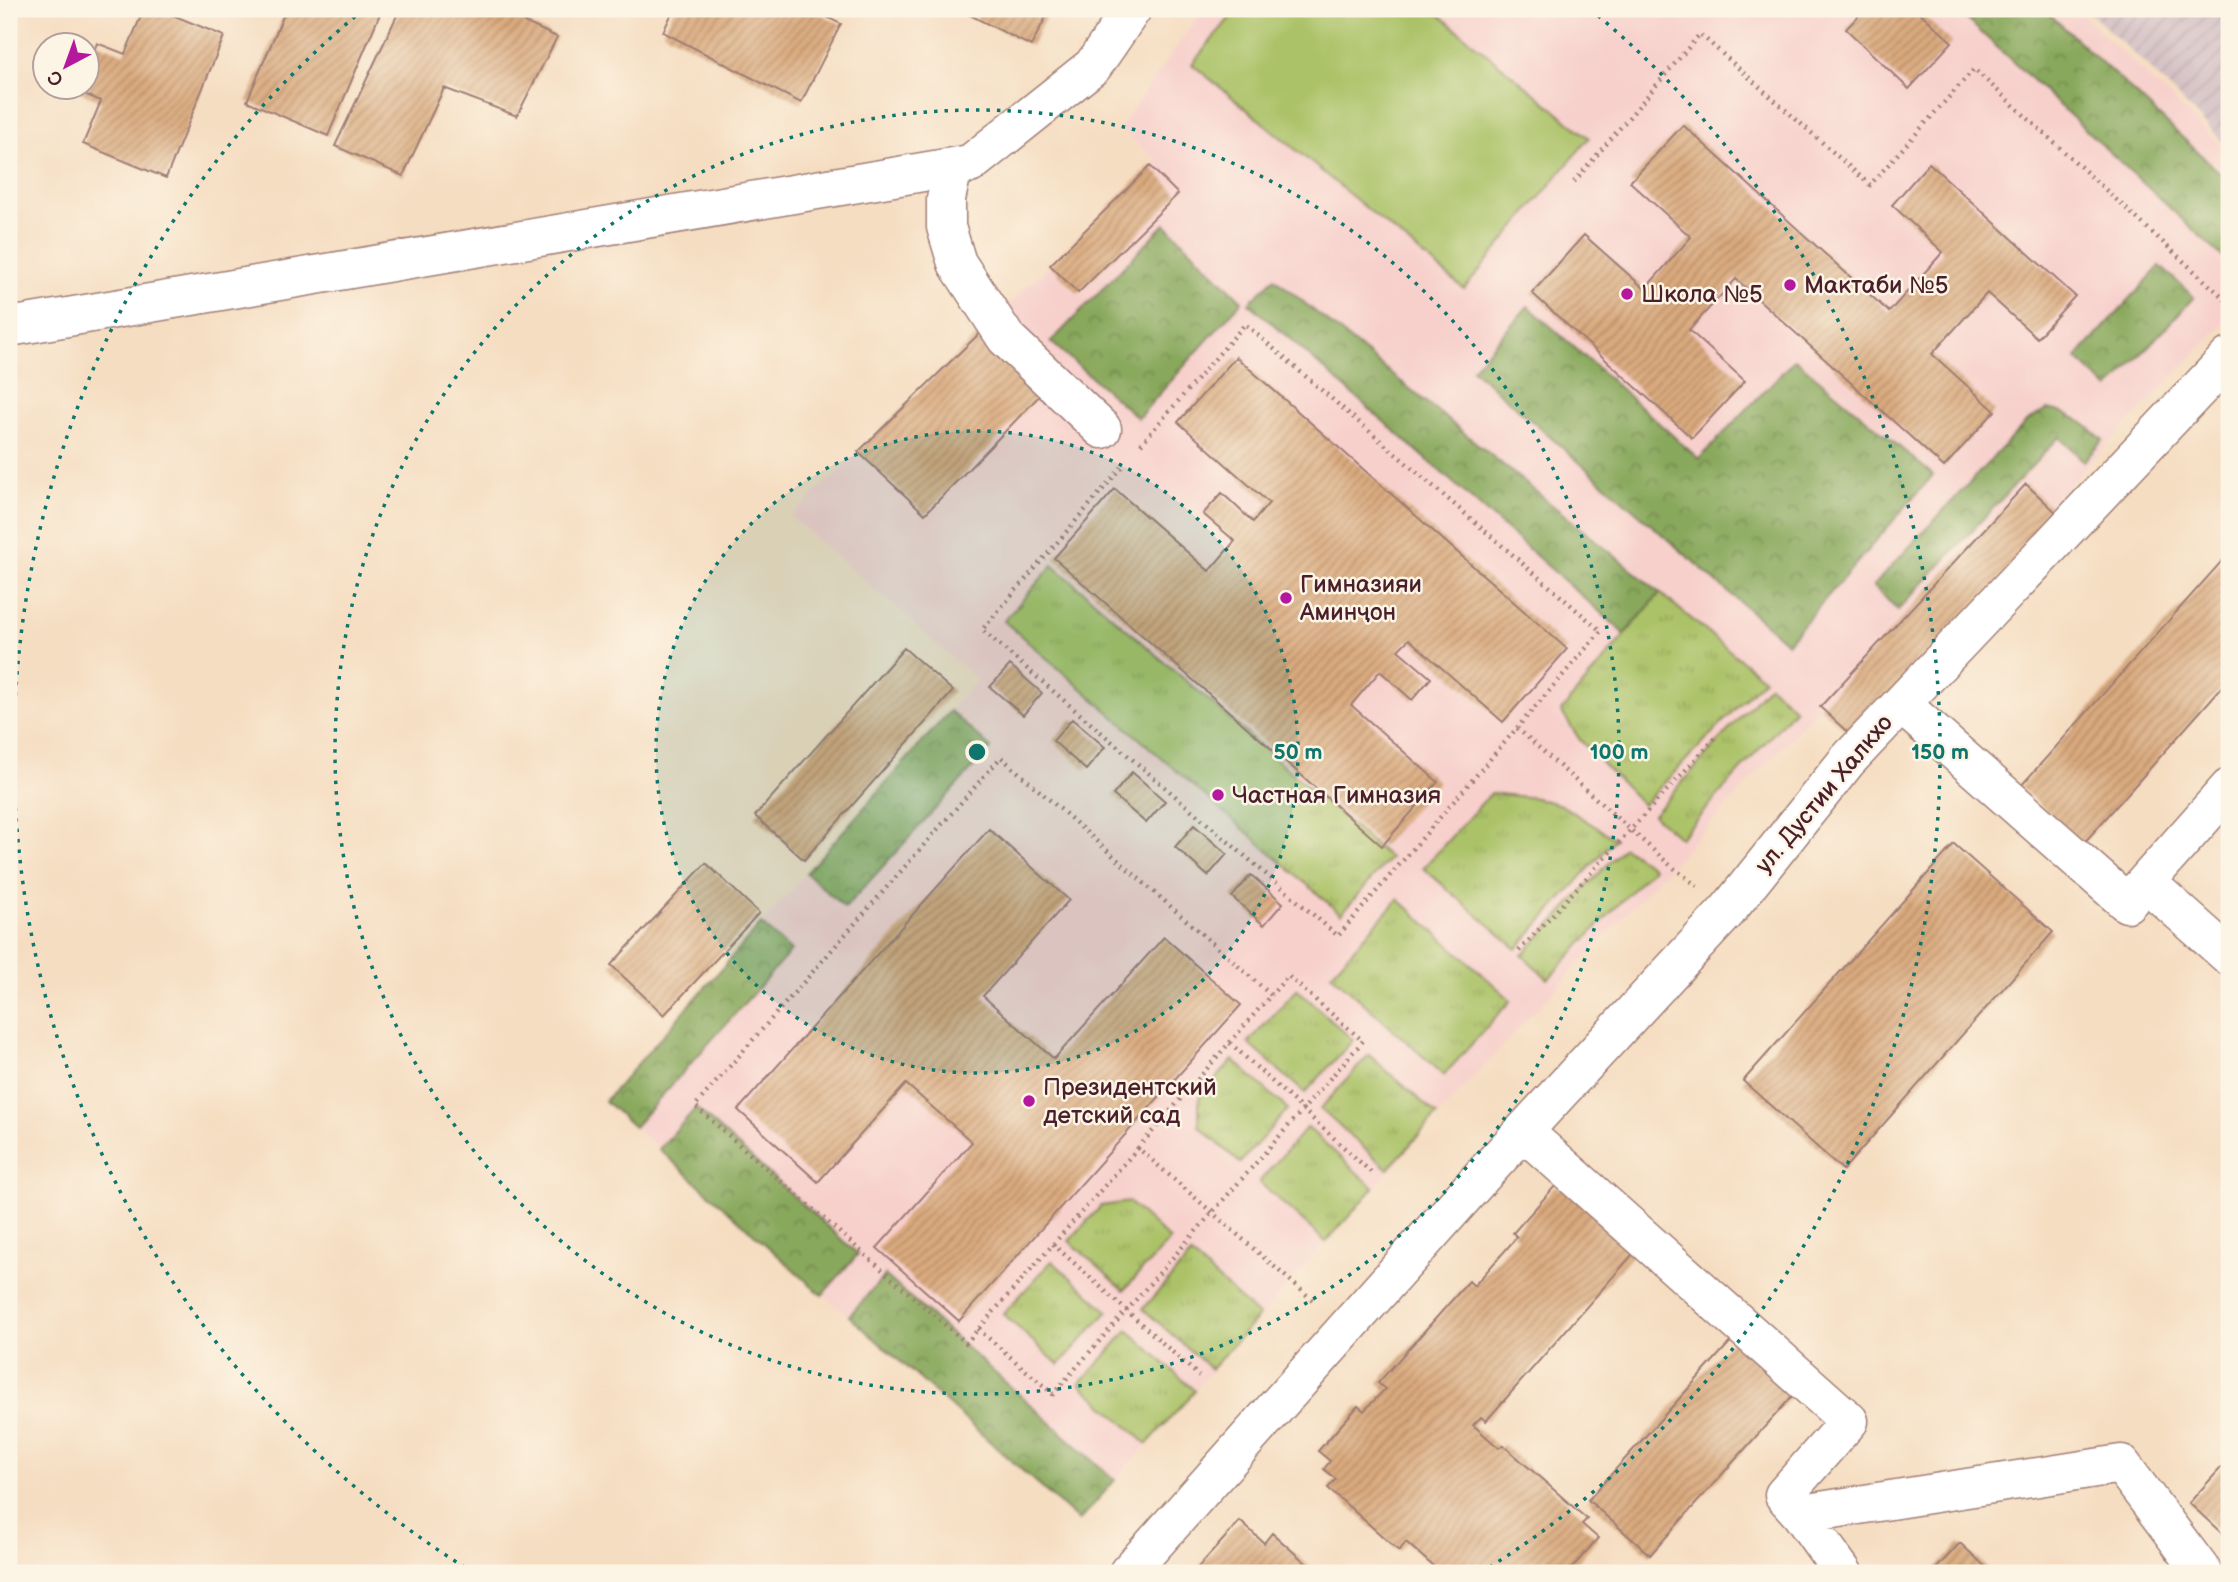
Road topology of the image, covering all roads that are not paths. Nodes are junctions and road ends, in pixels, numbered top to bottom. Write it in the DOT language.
graph roads {
  1 [pos="1132,9"];
  2 [pos="953,167"];
  3 [pos="9,327"];
  4 [pos="2229,357"];
  5 [pos="1102,429"];
  6 [pos="1901,704"];
  7 [pos="2229,788"];
  8 [pos="2136,893"];
  9 [pos="2229,956"];
  10 [pos="1524,1132"];
  11 [pos="1801,1514"];
  12 [pos="1128,1573"];
  13 [pos="1843,1573"];
  14 [pos="2203,1573"];
  1 -- 2 [label="street"];
  2 -- 3 [label="street"];
  2 -- 5 [label="street"];
  4 -- 6 [label="street, ул. Дустии Халкхо"];
  6 -- 8 [label="street"];
  6 -- 10 [label="street, ул. Дустии Халкхо"];
  7 -- 8 [label="street"];
  8 -- 9 [label="street"];
  10 -- 11 [label="street"];
  10 -- 12 [label="street, ул. Дустии Халкхо"];
  11 -- 13 [label="street"];
  11 -- 14 [label="street"];
}
